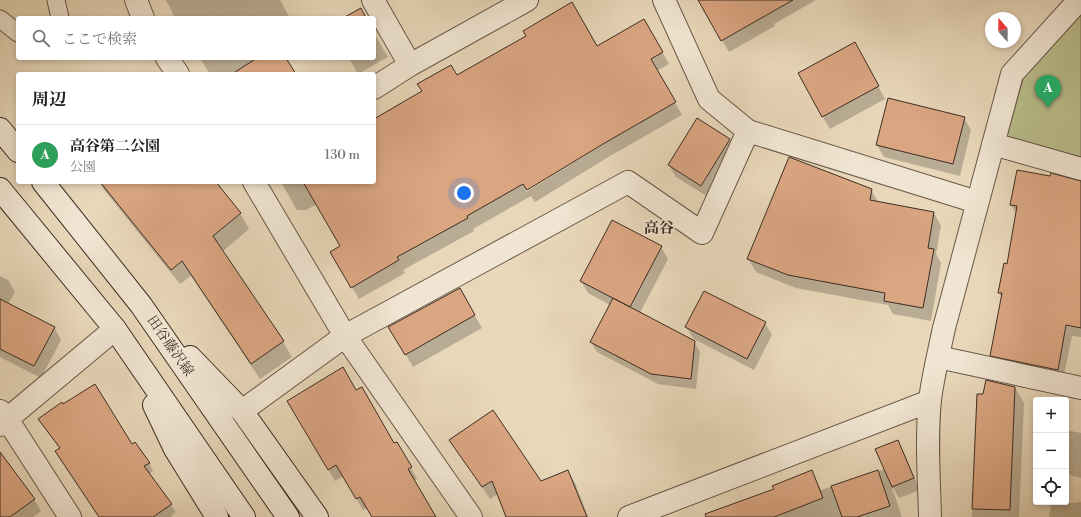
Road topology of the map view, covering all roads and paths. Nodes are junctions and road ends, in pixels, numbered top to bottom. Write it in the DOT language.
graph roads {
  1 [pos="56,0"];
  2 [pos="136,0"];
  3 [pos="373,0"];
  4 [pos="527,0"];
  5 [pos="664,0"];
  6 [pos="1079,0"];
  7 [pos="60,16"];
  8 [pos="142,16"];
  9 [pos="0,19"];
  10 [pos="16,31"];
  11 [pos="168,60"];
  12 [pos="410,65"];
  13 [pos="177,72"];
  14 [pos="376,87"];
  15 [pos="0,129"];
  16 [pos="748,131"];
  17 [pos="993,144"];
  18 [pos="16,149"];
  19 [pos="1081,169"];
  20 [pos="45,184"];
  21 [pos="255,184"];
  22 [pos="0,190"];
  23 [pos="978,202"];
  24 [pos="141,305"];
  25 [pos="115,329"];
  26 [pos="345,336"];
  27 [pos="938,357"];
  28 [pos="1081,388"];
  29 [pos="930,401"];
  30 [pos="242,411"];
  31 [pos="2,418"];
  32 [pos="70,517"];
  33 [pos="217,517"];
  34 [pos="244,517"];
  35 [pos="288,517"];
  36 [pos="316,517"];
  37 [pos="471,517"];
  38 [pos="629,517"];
  39 [pos="930,517"];
  1 -- 7 [label="lane"];
  2 -- 8 [label="street"];
  3 -- 12 [label="street"];
  4 -- 12 [label="street"];
  5 -- 16 [label="street"];
  6 -- 17 [label="street"];
  9 -- 10 [label="lane"];
  11 -- 13 [label="street"];
  12 -- 14 [label="street"];
  15 -- 18 [label="street"];
  16 -- 23 [label="street"];
  16 -- 26 [label="street"];
  17 -- 19 [label="street"];
  17 -- 23 [label="street"];
  20 -- 24 [label="street, 田谷藤沢線"];
  21 -- 26 [label="street"];
  22 -- 25 [label="street"];
  23 -- 27 [label="street"];
  24 -- 30 [label="street"];
  24 -- 35 [label="street, 田谷藤沢線"];
  25 -- 31 [label="street"];
  25 -- 33 [label="street"];
  25 -- 34 [label="street"];
  26 -- 30 [label="street"];
  26 -- 37 [label="street"];
  27 -- 28 [label="street"];
  27 -- 29 [label="street"];
  29 -- 38 [label="street"];
  29 -- 39 [label="street"];
  30 -- 36 [label="street"];
  31 -- 32 [label="street"];
}
